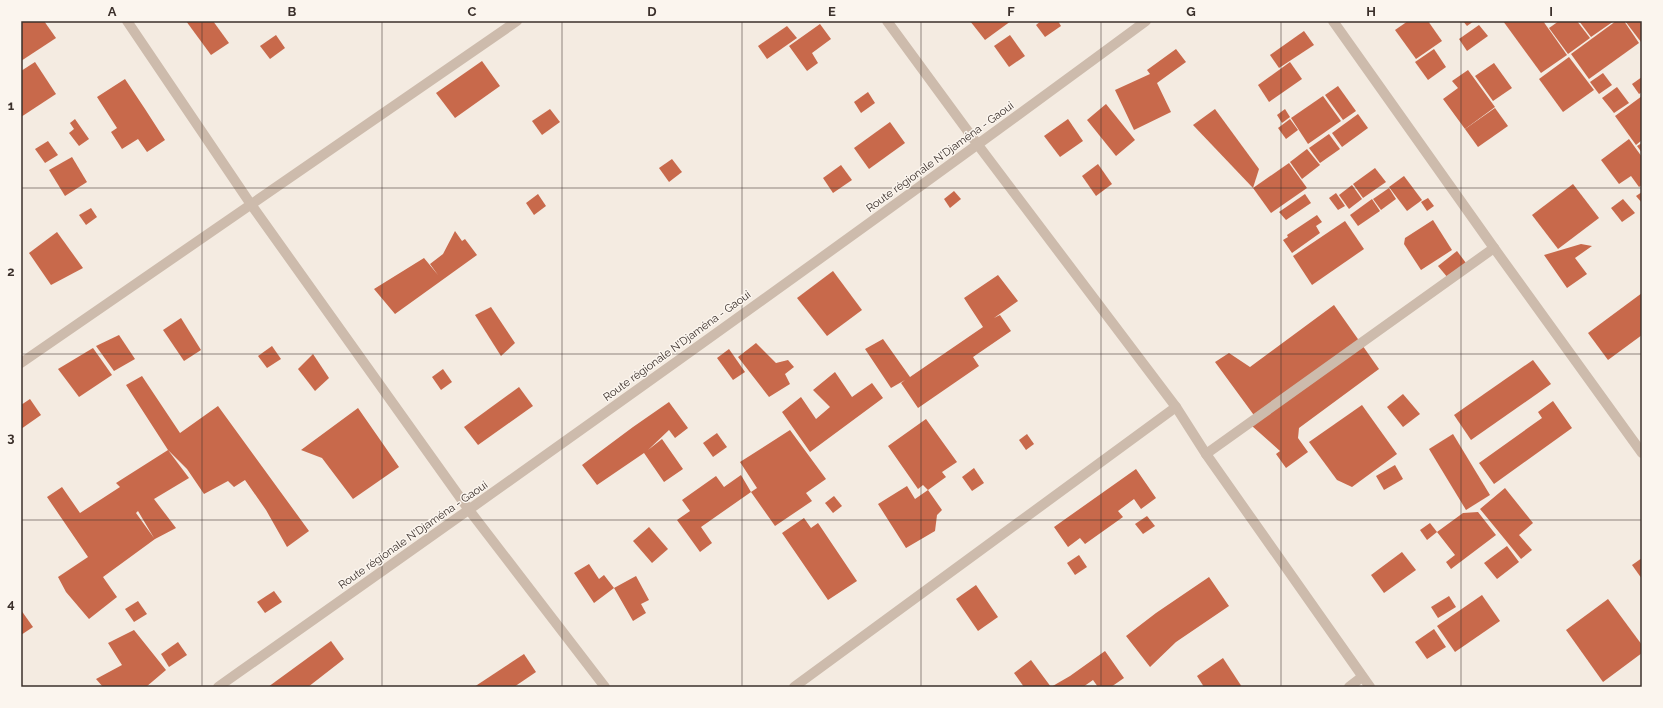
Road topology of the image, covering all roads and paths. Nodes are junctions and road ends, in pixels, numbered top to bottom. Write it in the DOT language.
graph roads {
  1 [pos="127,21"];
  2 [pos="517,21"];
  3 [pos="886,21"];
  4 [pos="1146,21"];
  5 [pos="1334,21"];
  6 [pos="978,145"];
  7 [pos="250,203"];
  8 [pos="1494,248"];
  9 [pos="21,363"];
  10 [pos="1176,407"];
  11 [pos="1642,453"];
  12 [pos="1206,454"];
  13 [pos="469,510"];
  14 [pos="1362,677"];
  15 [pos="218,687"];
  16 [pos="605,687"];
  17 [pos="794,687"];
  18 [pos="1349,687"];
  19 [pos="1370,687"];
  1 -- 7 [label="street"];
  2 -- 7 [label="street"];
  3 -- 6 [label="street"];
  4 -- 6 [label="street, Route régionale N'Djaména - Gaoui"];
  5 -- 8 [label="street"];
  6 -- 10 [label="street"];
  6 -- 13 [label="street, Route régionale N'Djaména - Gaoui"];
  7 -- 9 [label="street"];
  7 -- 13 [label="street"];
  8 -- 11 [label="street"];
  8 -- 12 [label="street"];
  10 -- 12 [label="street"];
  10 -- 17 [label="street"];
  12 -- 14 [label="street"];
  13 -- 15 [label="street, Route régionale N'Djaména - Gaoui"];
  13 -- 16 [label="street"];
  14 -- 18 [label="street"];
  14 -- 19 [label="street"];
}
